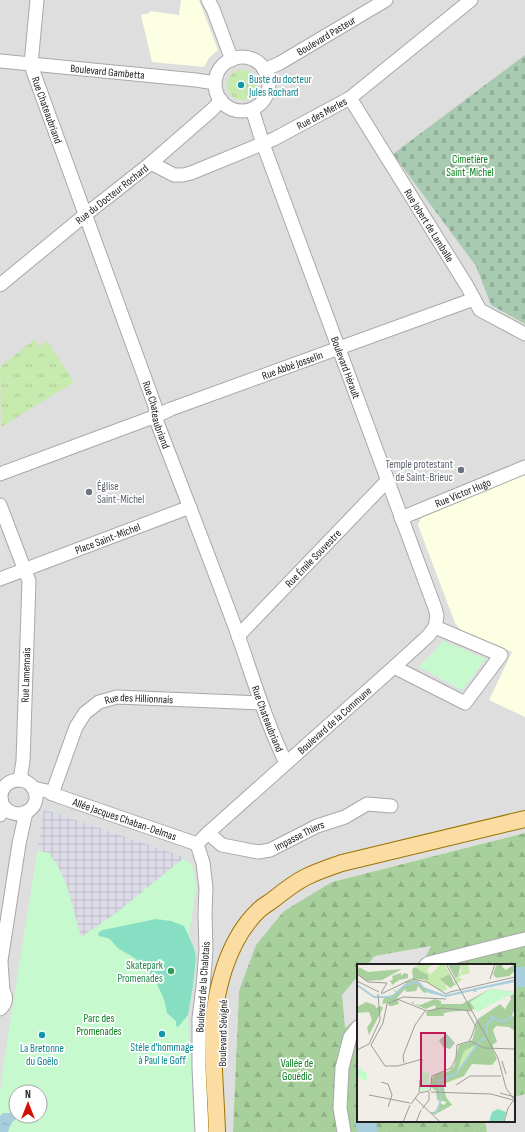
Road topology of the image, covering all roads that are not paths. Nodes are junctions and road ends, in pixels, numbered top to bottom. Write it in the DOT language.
graph roads {
  1 [pos="37,0"];
  2 [pos="208,0"];
  3 [pos="386,0"];
  4 [pos="471,0"];
  5 [pos="232,60"];
  6 [pos="0,61"];
  7 [pos="31,64"];
  8 [pos="264,70"];
  9 [pos="215,83"];
  10 [pos="350,98"];
  11 [pos="221,100"];
  12 [pos="252,109"];
  13 [pos="263,144"];
  14 [pos="151,163"];
  15 [pos="85,215"];
  16 [pos="0,285"];
  17 [pos="474,299"];
  18 [pos="525,334"];
  19 [pos="338,348"];
  20 [pos="156,416"];
  21 [pos="525,467"];
  22 [pos="0,474"];
  23 [pos="387,481"];
  24 [pos="0,505"];
  25 [pos="190,507"];
  26 [pos="401,518"];
  27 [pos="26,570"];
  28 [pos="0,579"];
  29 [pos="435,627"];
  30 [pos="238,636"];
  31 [pos="394,667"];
  32 [pos="261,703"];
  33 [pos="286,763"];
  34 [pos="33,788"];
  35 [pos="5,791"];
  36 [pos="52,794"];
  37 [pos="35,802"];
  38 [pos="391,806"];
  39 [pos="21,813"];
  40 [pos="525,818"];
  41 [pos="208,833"];
  42 [pos="197,844"];
  43 [pos="273,900"];
  44 [pos="525,939"];
  45 [pos="429,964"];
  46 [pos="1,965"];
  47 [pos="1,990"];
  48 [pos="0,1009"];
  49 [pos="357,1028"];
  50 [pos="202,1132"];
  51 [pos="217,1132"];
  52 [pos="226,1132"];
  53 [pos="344,1132"];
  1 -- 7 [label="street"];
  2 -- 5 [label="street"];
  3 -- 8 [label="street, Boulevard Pasteur"];
  4 -- 10 [label="street, Rue des Merles"];
  5 -- 8 [label="street"];
  5 -- 9 [label="street"];
  6 -- 7 [label="street, Boulevard Gambetta"];
  7 -- 9 [label="street, Boulevard Gambetta"];
  7 -- 15 [label="street, Rue Chateaubriand"];
  8 -- 12 [label="street"];
  9 -- 11 [label="street"];
  10 -- 13 [label="street, Rue des Merles"];
  10 -- 17 [label="street, Rue Jobert de Lamballe"];
  11 -- 12 [label="street"];
  11 -- 14 [label="street, Rue du Docteur Rochard"];
  12 -- 13 [label="street, Boulevard Hérault"];
  13 -- 14 [label="street, Rue des Merles"];
  13 -- 19 [label="street, Boulevard Hérault"];
  14 -- 15 [label="street, Rue du Docteur Rochard"];
  15 -- 16 [label="street, Rue du Docteur Rochard"];
  15 -- 20 [label="street, Rue Chateaubriand"];
  17 -- 18 [label="street, Rue Jobert de Lamballe"];
  17 -- 19 [label="street, Rue Abbé Josselin"];
  19 -- 20 [label="street, Rue Abbé Josselin"];
  19 -- 23 [label="street, Boulevard Hérault"];
  20 -- 22 [label="street"];
  20 -- 25 [label="street, Rue Chateaubriand"];
  21 -- 26 [label="street, Rue Victor Hugo"];
  23 -- 26 [label="street, Boulevard Hérault"];
  23 -- 30 [label="street, Rue Émile Souvestre"];
  24 -- 27 [label="street"];
  25 -- 27 [label="street, Place Saint-Michel"];
  25 -- 30 [label="street, Rue Chateaubriand"];
  26 -- 29 [label="street, Boulevard Hérault"];
  27 -- 28 [label="street, Place Saint-Michel"];
  27 -- 35 [label="street, Rue Lamennais"];
  29 -- 31 [label="street, Boulevard de la Commune"];
  29 -- 31 [label="street"];
  30 -- 32 [label="street, Rue Chateaubriand"];
  31 -- 33 [label="street, Boulevard de la Commune"];
  32 -- 33 [label="street, Rue Chateaubriand"];
  32 -- 36 [label="street, Rue des Hillionnais"];
  33 -- 41 [label="street, Boulevard de la Commune"];
  34 -- 35 [label="street"];
  34 -- 36 [label="street, Allée Jacques Chaban-Delmas"];
  34 -- 37 [label="street"];
  35 -- 39 [label="street"];
  36 -- 37 [label="street"];
  36 -- 42 [label="street, Allée Jacques Chaban-Delmas"];
  37 -- 39 [label="street"];
  38 -- 41 [label="street, Impasse Thiers"];
  39 -- 46 [label="street"];
  40 -- 43 [label="main road"];
  41 -- 42 [label="street, Boulevard de la Commune"];
  42 -- 50 [label="street, Boulevard de la Chalotais"];
  43 -- 51 [label="main road"];
  43 -- 52 [label="main road, Boulevard Sévigné"];
  44 -- 45 [label="street"];
  46 -- 47 [label="street"];
  47 -- 48 [label="street"];
  49 -- 53 [label="street"];
}
